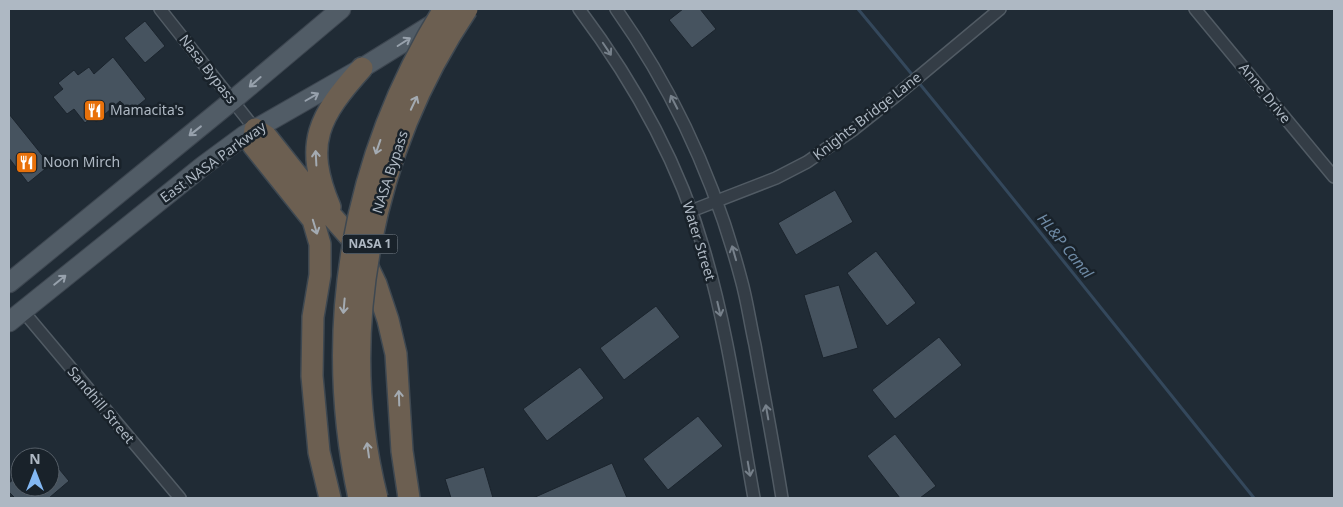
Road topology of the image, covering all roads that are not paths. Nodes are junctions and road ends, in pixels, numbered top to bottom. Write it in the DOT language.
graph roads {
  1 [pos="160,9"];
  2 [pos="341,9"];
  3 [pos="444,9"];
  4 [pos="457,9"];
  5 [pos="467,9"];
  6 [pos="579,9"];
  7 [pos="616,9"];
  8 [pos="1000,9"];
  9 [pos="1195,9"];
  10 [pos="362,68"];
  11 [pos="233,100"];
  12 [pos="255,130"];
  13 [pos="1334,177"];
  14 [pos="717,202"];
  15 [pos="692,211"];
  16 [pos="336,221"];
  17 [pos="15,278"];
  18 [pos="42,295"];
  19 [pos="16,316"];
  20 [pos="180,498"];
  21 [pos="330,498"];
  22 [pos="359,498"];
  23 [pos="377,498"];
  24 [pos="409,498"];
  25 [pos="754,498"];
  26 [pos="782,498"];
  1 -- 11 [label="street, Nasa Bypass"];
  2 -- 11 [label="main road, one-way"];
  3 -- 22 [label="highway, NASA Bypass / NASA 1, one-way, bridge"];
  10 -- 4 [label="main road, East NASA Parkway, one-way"];
  23 -- 5 [label="highway, NASA Bypass / NASA 1, one-way, bridge"];
  6 -- 15 [label="street, Water Street, one-way"];
  14 -- 7 [label="street, Water Street, one-way"];
  8 -- 14 [label="street, Knights Bridge Lane"];
  9 -- 13 [label="street, Anne Drive"];
  12 -- 10 [label="main road, East NASA Parkway, one-way"];
  16 -- 10 [label="highway, one-way"];
  11 -- 12 [label="street, Nasa Bypass"];
  11 -- 17 [label="main road, one-way"];
  12 -- 16 [label="highway"];
  18 -- 12 [label="main road, East NASA Parkway, one-way"];
  12 -- 21 [label="highway, one-way"];
  14 -- 15 [label="street, Knights Bridge Lane"];
  26 -- 14 [label="street, Water Street, one-way"];
  15 -- 25 [label="street, Water Street, one-way"];
  24 -- 16 [label="highway, one-way"];
  17 -- 18 [label="main road"];
  18 -- 19 [label="main road, East NASA Parkway"];
  19 -- 20 [label="street, Sandhill Street"];
}
